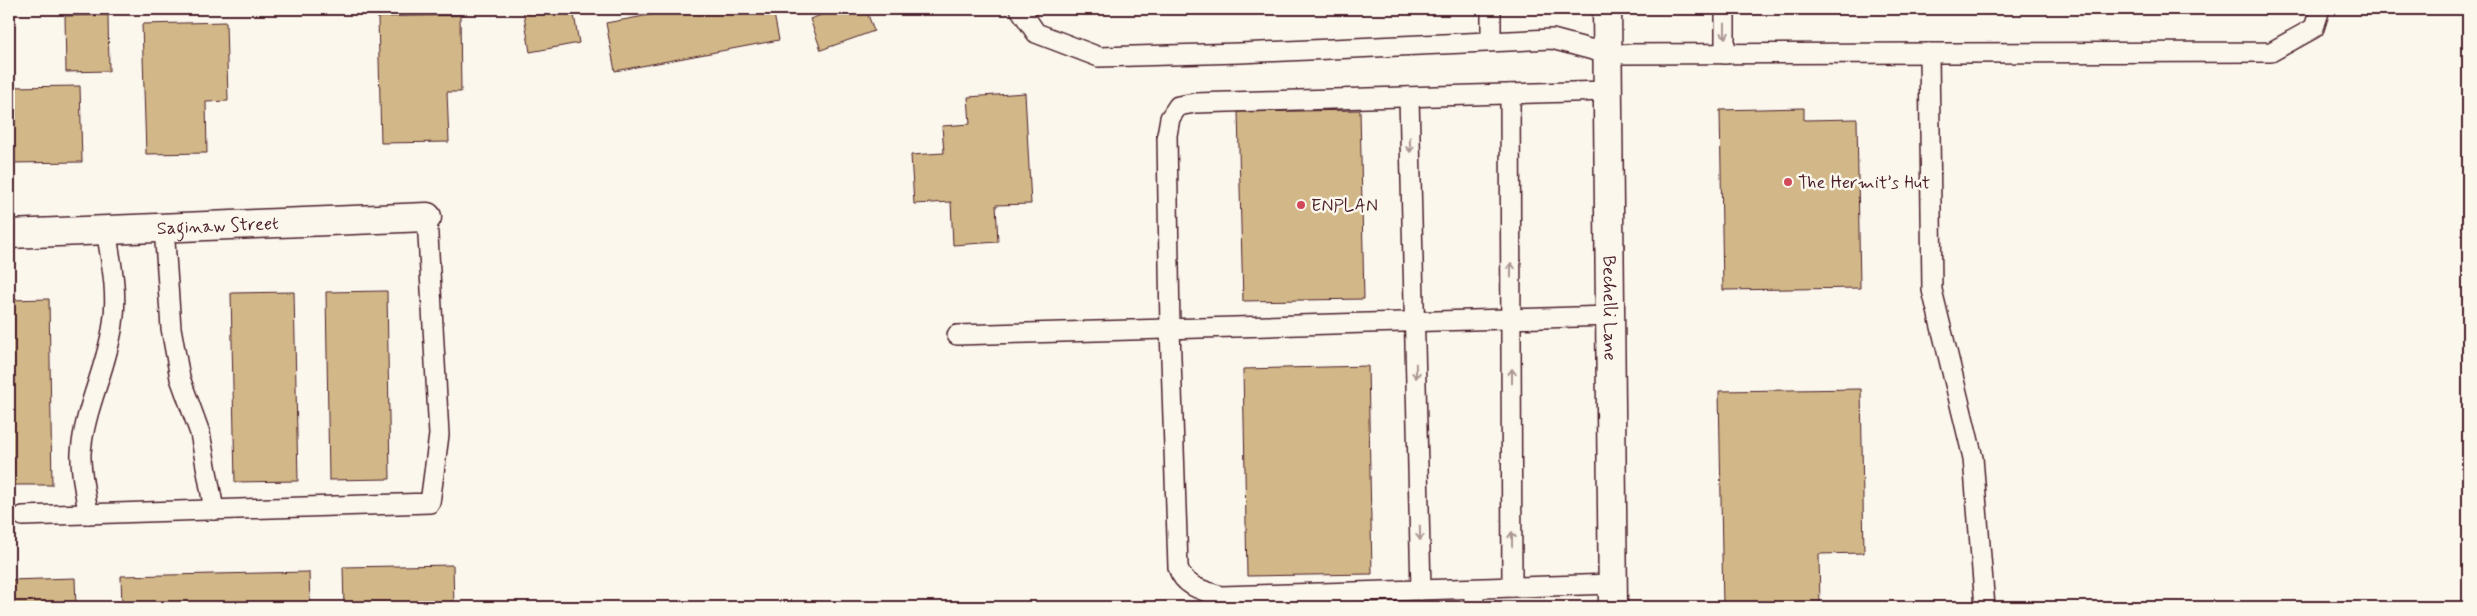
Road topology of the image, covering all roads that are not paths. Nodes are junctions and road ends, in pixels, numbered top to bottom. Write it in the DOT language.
graph roads {
  1 [pos="1020,9"];
  2 [pos="1490,9"];
  3 [pos="1607,9"];
  4 [pos="1725,9"];
  5 [pos="2320,9"];
  6 [pos="1491,41"];
  7 [pos="1929,53"];
  8 [pos="1608,54"];
  9 [pos="1725,54"];
  10 [pos="1607,91"];
  11 [pos="1510,94"];
  12 [pos="1409,97"];
  13 [pos="427,217"];
  14 [pos="164,227"];
  15 [pos="106,230"];
  16 [pos="9,234"];
  17 [pos="1610,316"];
  18 [pos="1512,319"];
  19 [pos="1415,322"];
  20 [pos="1170,329"];
  21 [pos="957,335"];
  22 [pos="214,510"];
  23 [pos="88,514"];
  24 [pos="23,516"];
  25 [pos="1512,587"];
  26 [pos="1421,590"];
  27 [pos="1613,596"];
  28 [pos="1474,598"];
  29 [pos="1985,607"];
  1 -- 6 [label="lane"];
  2 -- 6 [label="lane"];
  3 -- 8 [label="main road, Bechelli Lane"];
  4 -- 9 [label="lane, one-way"];
  5 -- 7 [label="lane"];
  6 -- 8 [label="lane"];
  7 -- 9 [label="lane"];
  7 -- 29 [label="lane"];
  8 -- 9 [label="lane"];
  8 -- 10 [label="main road, Bechelli Lane"];
  10 -- 11 [label="lane"];
  10 -- 17 [label="main road, Bechelli Lane"];
  11 -- 12 [label="lane"];
  18 -- 11 [label="lane, one-way"];
  12 -- 19 [label="lane, one-way"];
  12 -- 20 [label="lane"];
  13 -- 14 [label="main road, Saginaw Street"];
  13 -- 22 [label="lane"];
  14 -- 15 [label="main road, Saginaw Street"];
  14 -- 22 [label="lane"];
  15 -- 16 [label="main road, Saginaw Street"];
  15 -- 23 [label="lane"];
  17 -- 18 [label="lane"];
  17 -- 27 [label="main road, Bechelli Lane"];
  18 -- 19 [label="lane"];
  25 -- 18 [label="lane, one-way"];
  19 -- 20 [label="lane"];
  19 -- 26 [label="lane, one-way"];
  20 -- 21 [label="lane"];
  20 -- 26 [label="lane"];
  22 -- 23 [label="lane"];
  23 -- 24 [label="lane"];
  25 -- 27 [label="lane"];
  25 -- 28 [label="lane"];
  26 -- 28 [label="lane"];
}
